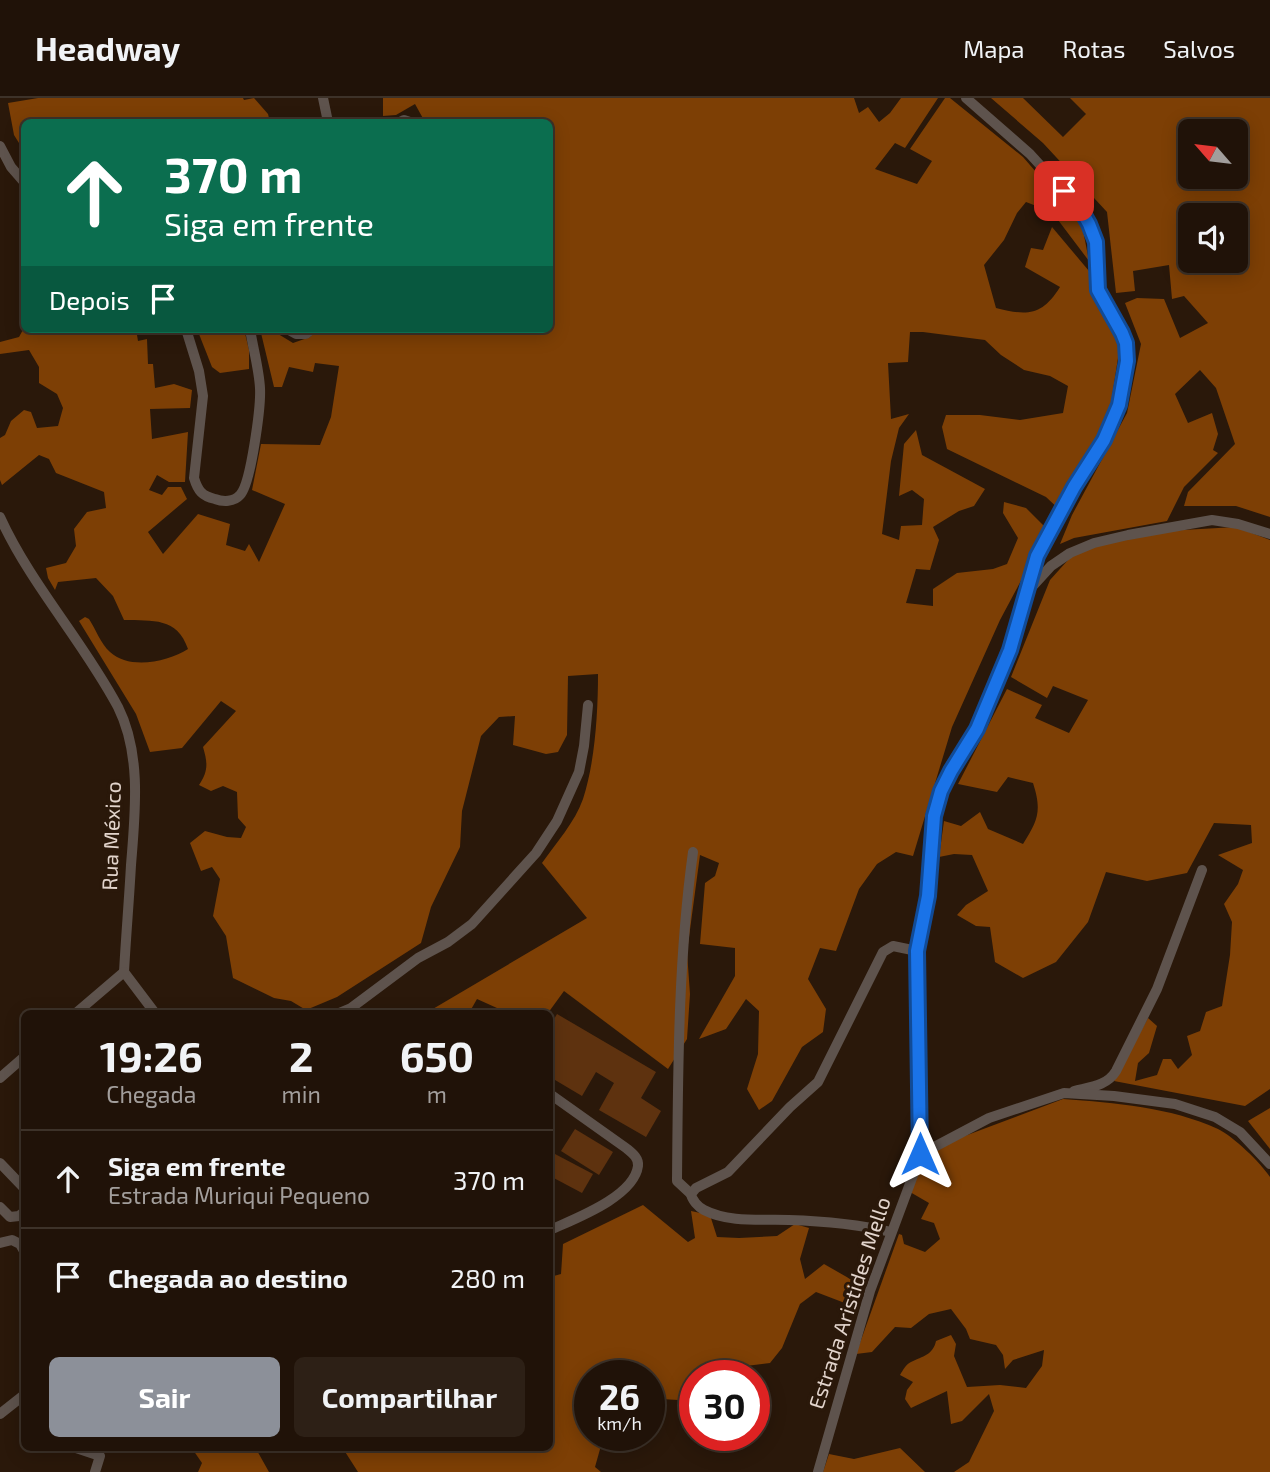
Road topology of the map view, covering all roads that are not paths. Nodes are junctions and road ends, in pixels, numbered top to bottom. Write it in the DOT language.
graph roads {
  1 [pos="323,98"];
  2 [pos="966,98"];
  3 [pos="327,119"];
  4 [pos="0,146"];
  5 [pos="21,179"];
  6 [pos="187,333"];
  7 [pos="251,333"];
  8 [pos="0,517"];
  9 [pos="1270,534"];
  10 [pos="1029,590"];
  11 [pos="588,705"];
  12 [pos="693,852"];
  13 [pos="1202,870"];
  14 [pos="917,951"];
  15 [pos="124,972"];
  16 [pos="80,1010"];
  17 [pos="153,1010"];
  18 [pos="346,1010"];
  19 [pos="21,1060"];
  20 [pos="0,1079"];
  21 [pos="1064,1093"];
  22 [pos="553,1096"];
  23 [pos="920,1154"];
  24 [pos="0,1163"];
  25 [pos="1270,1164"];
  26 [pos="21,1185"];
  27 [pos="691,1194"];
  28 [pos="0,1206"];
  29 [pos="21,1214"];
  30 [pos="553,1229"];
  31 [pos="891,1232"];
  32 [pos="0,1243"];
  33 [pos="21,1246"];
  34 [pos="21,1397"];
  35 [pos="0,1414"];
  36 [pos="85,1451"];
  37 [pos="95,1472"];
  38 [pos="818,1472"];
  1 -- 3 [label="street"];
  2 -- 10 [label="street"];
  4 -- 5 [label="street"];
  6 -- 7 [label="street"];
  8 -- 15 [label="street, Rua México"];
  9 -- 10 [label="street, Estrada Aristides Mello"];
  10 -- 14 [label="street, Estrada Aristides Mello"];
  11 -- 18 [label="street"];
  12 -- 27 [label="street"];
  13 -- 21 [label="street"];
  14 -- 23 [label="street, Estrada Aristides Mello"];
  14 -- 27 [label="street"];
  15 -- 16 [label="street"];
  15 -- 17 [label="street"];
  19 -- 20 [label="street"];
  21 -- 23 [label="street"];
  21 -- 25 [label="street"];
  22 -- 30 [label="street"];
  23 -- 31 [label="street, Estrada Aristides Mello"];
  24 -- 26 [label="street"];
  27 -- 31 [label="street"];
  28 -- 29 [label="street"];
  31 -- 38 [label="street, Estrada Aristides Mello"];
  32 -- 33 [label="street"];
  34 -- 35 [label="street"];
  36 -- 37 [label="street"];
}
